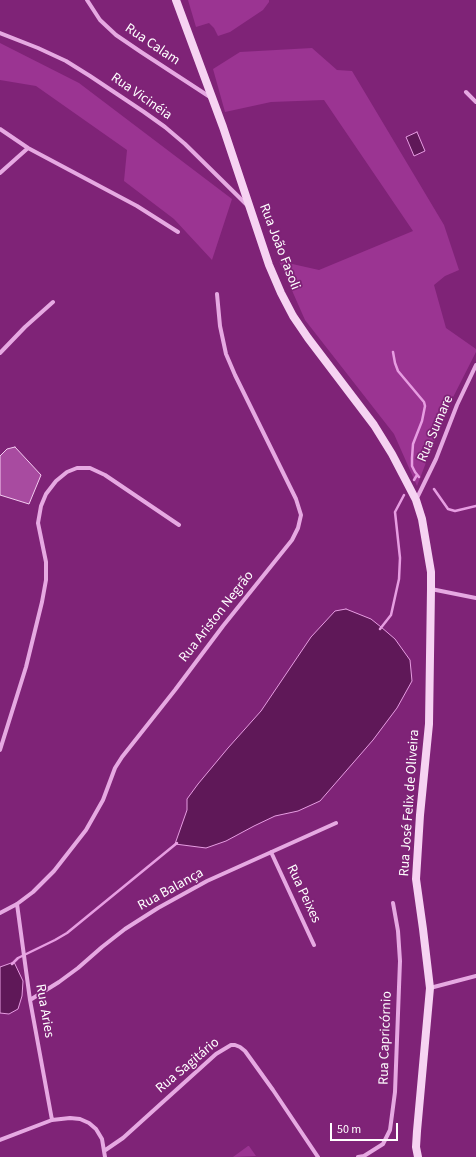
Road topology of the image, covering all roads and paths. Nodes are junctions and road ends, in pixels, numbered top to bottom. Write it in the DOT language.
graph roads {
  1 [pos="87,0"];
  2 [pos="176,0"];
  3 [pos="0,33"];
  4 [pos="466,92"];
  5 [pos="212,98"];
  6 [pos="476,102"];
  7 [pos="0,129"];
  8 [pos="28,148"];
  9 [pos="0,173"];
  10 [pos="250,208"];
  11 [pos="178,232"];
  12 [pos="217,294"];
  13 [pos="53,302"];
  14 [pos="0,353"];
  15 [pos="476,365"];
  16 [pos="416,500"];
  17 [pos="179,525"];
  18 [pos="431,589"];
  19 [pos="476,598"];
  20 [pos="0,750"];
  21 [pos="336,823"];
  22 [pos="271,852"];
  23 [pos="393,903"];
  24 [pos="17,904"];
  25 [pos="0,913"];
  26 [pos="314,945"];
  27 [pos="476,976"];
  28 [pos="430,988"];
  29 [pos="30,1000"];
  30 [pos="52,1120"];
  31 [pos="0,1140"];
  32 [pos="104,1151"];
  33 [pos="105,1157"];
  34 [pos="318,1157"];
  35 [pos="358,1157"];
  36 [pos="418,1157"];
  1 -- 5 [label="street, Rua Calam"];
  2 -- 5 [label="main road, Rua João Fasoli"];
  3 -- 10 [label="street, Rua Vicinéia"];
  4 -- 6 [label="street"];
  5 -- 10 [label="main road, Rua João Fasoli"];
  7 -- 8 [label="street"];
  8 -- 9 [label="street"];
  8 -- 11 [label="street"];
  10 -- 16 [label="main road, Rua João Fasoli"];
  12 -- 24 [label="street, Rua Ariston Negrão"];
  13 -- 14 [label="street"];
  15 -- 16 [label="street, Rua Sumare"];
  16 -- 18 [label="main road, Rua José Felix de Oliveira"];
  17 -- 20 [label="street"];
  18 -- 19 [label="street"];
  18 -- 28 [label="main road, Rua José Felix de Oliveira"];
  21 -- 22 [label="street, Rua Balança"];
  22 -- 26 [label="street, Rua Peixes"];
  22 -- 29 [label="street, Rua Balança"];
  23 -- 35 [label="street, Rua Capricórnio"];
  24 -- 25 [label="street, Rua Ariston Negrão"];
  24 -- 29 [label="street, Rua Aries"];
  27 -- 28 [label="street"];
  28 -- 36 [label="main road, Rua José Felix de Oliveira"];
  29 -- 30 [label="street, Rua Aries"];
  30 -- 31 [label="street"];
  30 -- 32 [label="street"];
  32 -- 33 [label="street"];
  32 -- 34 [label="street, Rua Sagitário"];
}
